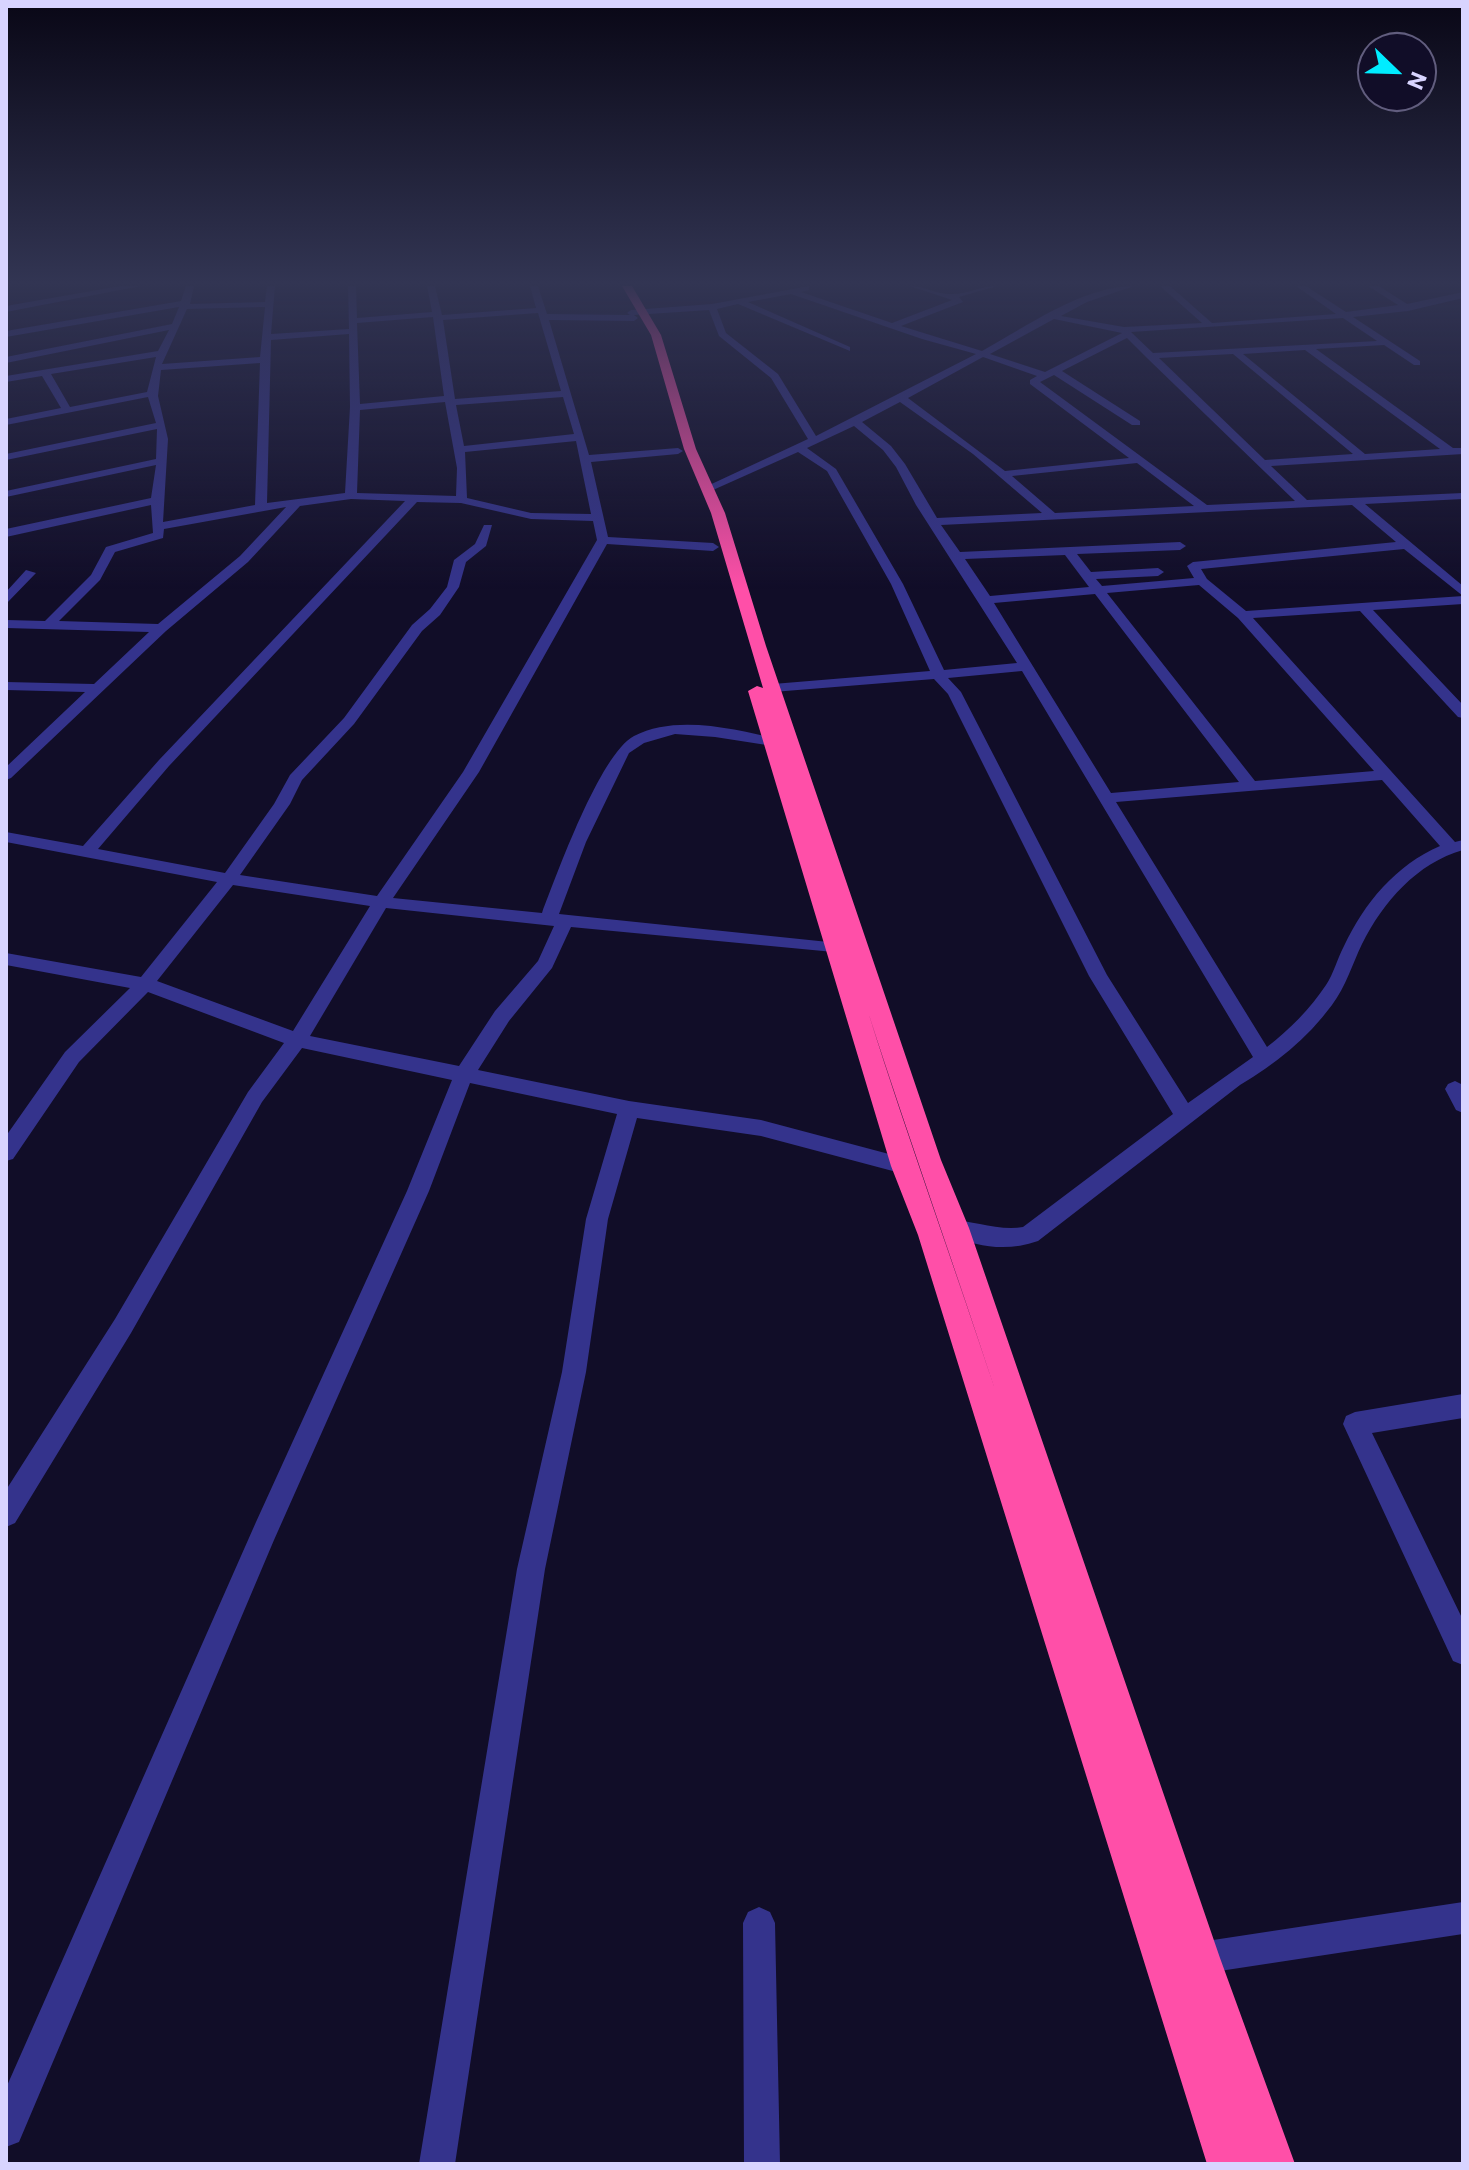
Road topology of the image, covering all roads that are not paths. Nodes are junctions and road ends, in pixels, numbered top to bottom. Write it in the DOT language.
graph roads {
  1 [pos="30,387"];
  2 [pos="53,387"];
  3 [pos="152,387"];
  4 [pos="261,387"];
  5 [pos="355,387"];
  6 [pos="448,387"];
  7 [pos="565,387"];
  8 [pos="668,387"];
  9 [pos="782,387"];
  10 [pos="908,387"];
  11 [pos="917,387"];
  12 [pos="1040,387"];
  13 [pos="1074,387"];
  14 [pos="1183,387"];
  15 [pos="1279,387"];
  16 [pos="1365,387"];
  17 [pos="6,392"];
  18 [pos="150,394"];
  19 [pos="567,394"];
  20 [pos="900,397"];
  21 [pos="450,401"];
  22 [pos="355,407"];
  23 [pos="66,409"];
  24 [pos="674,416"];
  25 [pos="6,422"];
  26 [pos="855,422"];
  27 [pos="1136,423"];
  28 [pos="162,425"];
  29 [pos="580,437"];
  30 [pos="811,437"];
  31 [pos="800,448"];
  32 [pos="457,450"];
  33 [pos="678,451"];
  34 [pos="1457,452"];
  35 [pos="6,457"];
  36 [pos="1363,457"];
  37 [pos="585,459"];
  38 [pos="1139,460"];
  39 [pos="160,461"];
  40 [pos="1262,463"];
  41 [pos="1004,474"];
  42 [pos="705,479"];
  43 [pos="6,494"];
  44 [pos="351,496"];
  45 [pos="1458,496"];
  46 [pos="157,500"];
  47 [pos="413,500"];
  48 [pos="461,500"];
  49 [pos="1303,502"];
  50 [pos="1355,502"];
  51 [pos="296,503"];
  52 [pos="1463,504"];
  53 [pos="261,507"];
  54 [pos="1204,508"];
  55 [pos="1052,516"];
  56 [pos="598,518"];
  57 [pos="935,522"];
  58 [pos="156,527"];
  59 [pos="488,528"];
  60 [pos="6,533"];
  61 [pos="603,540"];
  62 [pos="1405,545"];
  63 [pos="1180,546"];
  64 [pos="713,547"];
  65 [pos="1068,551"];
  66 [pos="957,556"];
  67 [pos="1158,572"];
  68 [pos="30,573"];
  69 [pos="1086,576"];
  70 [pos="1202,581"];
  71 [pos="1097,591"];
  72 [pos="1463,592"];
  73 [pos="6,600"];
  74 [pos="986,600"];
  75 [pos="1463,600"];
  76 [pos="1364,608"];
  77 [pos="1243,615"];
  78 [pos="6,624"];
  79 [pos="49,624"];
  80 [pos="161,628"];
  81 [pos="1025,667"];
  82 [pos="938,675"];
  83 [pos="6,686"];
  84 [pos="96,688"];
  85 [pos="773,688"];
  86 [pos="1463,714"];
  87 [pos="773,742"];
  88 [pos="6,775"];
  89 [pos="1385,775"];
  90 [pos="1251,787"];
  91 [pos="1107,798"];
  92 [pos="6,837"];
  93 [pos="1456,846"];
  94 [pos="86,853"];
  95 [pos="229,879"];
  96 [pos="381,902"];
  97 [pos="557,920"];
  98 [pos="838,949"];
  99 [pos="6,959"];
  100 [pos="145,984"];
  101 [pos="297,1040"];
  102 [pos="1265,1061"];
  103 [pos="463,1077"];
  104 [pos="629,1109"];
  105 [pos="1185,1116"];
  106 [pos="6,1153"];
  107 [pos="904,1166"];
  108 [pos="956,1228"];
  109 [pos="1463,1406"];
  110 [pos="6,1514"];
  111 [pos="1463,1651"];
  112 [pos="1463,1918"];
  113 [pos="759,1923"];
  114 [pos="1200,1958"];
  115 [pos="6,2129"];
  116 [pos="437,2164"];
  117 [pos="762,2164"];
  118 [pos="1229,2164"];
  119 [pos="1273,2164"];
  1 -- 17 [label="street"];
  2 -- 23 [label="street"];
  3 -- 18 [label="street"];
  4 -- 53 [label="street"];
  5 -- 22 [label="street"];
  6 -- 21 [label="street"];
  7 -- 19 [label="street"];
  8 -- 24 [label="highway"];
  9 -- 30 [label="street"];
  10 -- 30 [label="street"];
  11 -- 20 [label="street"];
  12 -- 38 [label="street"];
  13 -- 27 [label="street"];
  14 -- 40 [label="street"];
  15 -- 36 [label="street"];
  16 -- 34 [label="street"];
  18 -- 23 [label="street"];
  18 -- 28 [label="street"];
  19 -- 21 [label="street"];
  19 -- 29 [label="street"];
  20 -- 26 [label="street"];
  20 -- 41 [label="street"];
  21 -- 22 [label="street"];
  21 -- 32 [label="street"];
  22 -- 44 [label="street"];
  23 -- 25 [label="street"];
  24 -- 33 [label="highway"];
  24 -- 42 [label="highway"];
  26 -- 31 [label="street"];
  26 -- 57 [label="street"];
  28 -- 35 [label="street"];
  28 -- 39 [label="street"];
  29 -- 32 [label="street"];
  29 -- 37 [label="street"];
  30 -- 42 [label="street"];
  31 -- 42 [label="street"];
  31 -- 82 [label="street"];
  32 -- 48 [label="street"];
  33 -- 37 [label="street"];
  33 -- 64 [label="highway"];
  34 -- 36 [label="street"];
  36 -- 40 [label="street"];
  37 -- 56 [label="street"];
  38 -- 41 [label="street"];
  38 -- 54 [label="street"];
  39 -- 43 [label="street"];
  39 -- 46 [label="street"];
  40 -- 49 [label="street"];
  41 -- 55 [label="street"];
  42 -- 85 [label="highway"];
  44 -- 47 [label="street"];
  44 -- 51 [label="street"];
  45 -- 50 [label="street"];
  45 -- 52 [label="street"];
  46 -- 58 [label="street"];
  46 -- 60 [label="street"];
  47 -- 48 [label="street"];
  47 -- 94 [label="street"];
  48 -- 56 [label="street"];
  49 -- 50 [label="street"];
  49 -- 54 [label="street"];
  50 -- 62 [label="street"];
  51 -- 53 [label="street"];
  51 -- 80 [label="street"];
  53 -- 58 [label="street"];
  54 -- 55 [label="street"];
  55 -- 57 [label="street"];
  56 -- 61 [label="street"];
  57 -- 66 [label="street"];
  58 -- 79 [label="street"];
  59 -- 95 [label="street"];
  61 -- 64 [label="street"];
  61 -- 96 [label="street"];
  62 -- 70 [label="street"];
  62 -- 72 [label="street"];
  63 -- 65 [label="street"];
  64 -- 87 [label="highway"];
  65 -- 66 [label="street"];
  65 -- 69 [label="street"];
  66 -- 74 [label="street"];
  67 -- 69 [label="street"];
  68 -- 73 [label="street"];
  69 -- 71 [label="street"];
  70 -- 71 [label="street"];
  70 -- 77 [label="street"];
  71 -- 74 [label="street"];
  71 -- 90 [label="street"];
  74 -- 81 [label="street"];
  75 -- 76 [label="street"];
  76 -- 77 [label="street"];
  76 -- 86 [label="street"];
  77 -- 89 [label="street"];
  78 -- 79 [label="street"];
  79 -- 80 [label="street"];
  80 -- 84 [label="street"];
  81 -- 82 [label="street"];
  81 -- 91 [label="street"];
  82 -- 85 [label="street"];
  82 -- 105 [label="street"];
  83 -- 84 [label="street"];
  84 -- 88 [label="street"];
  85 -- 108 [label="highway"];
  87 -- 97 [label="street"];
  87 -- 98 [label="highway"];
  89 -- 90 [label="street"];
  89 -- 93 [label="street"];
  90 -- 91 [label="street"];
  91 -- 102 [label="street"];
  92 -- 94 [label="street"];
  93 -- 102 [label="street"];
  94 -- 95 [label="street"];
  95 -- 96 [label="street"];
  95 -- 100 [label="street"];
  96 -- 97 [label="street"];
  96 -- 101 [label="street"];
  97 -- 98 [label="street"];
  97 -- 103 [label="street"];
  98 -- 107 [label="highway"];
  99 -- 100 [label="street"];
  100 -- 101 [label="street"];
  100 -- 106 [label="street"];
  101 -- 103 [label="street"];
  101 -- 110 [label="street"];
  102 -- 105 [label="street"];
  103 -- 104 [label="street"];
  103 -- 115 [label="street"];
  104 -- 107 [label="street"];
  104 -- 116 [label="street"];
  105 -- 108 [label="street"];
  107 -- 118 [label="highway"];
  108 -- 114 [label="highway"];
  109 -- 111 [label="street"];
  112 -- 114 [label="street"];
  113 -- 117 [label="street"];
  114 -- 119 [label="highway"];
}
